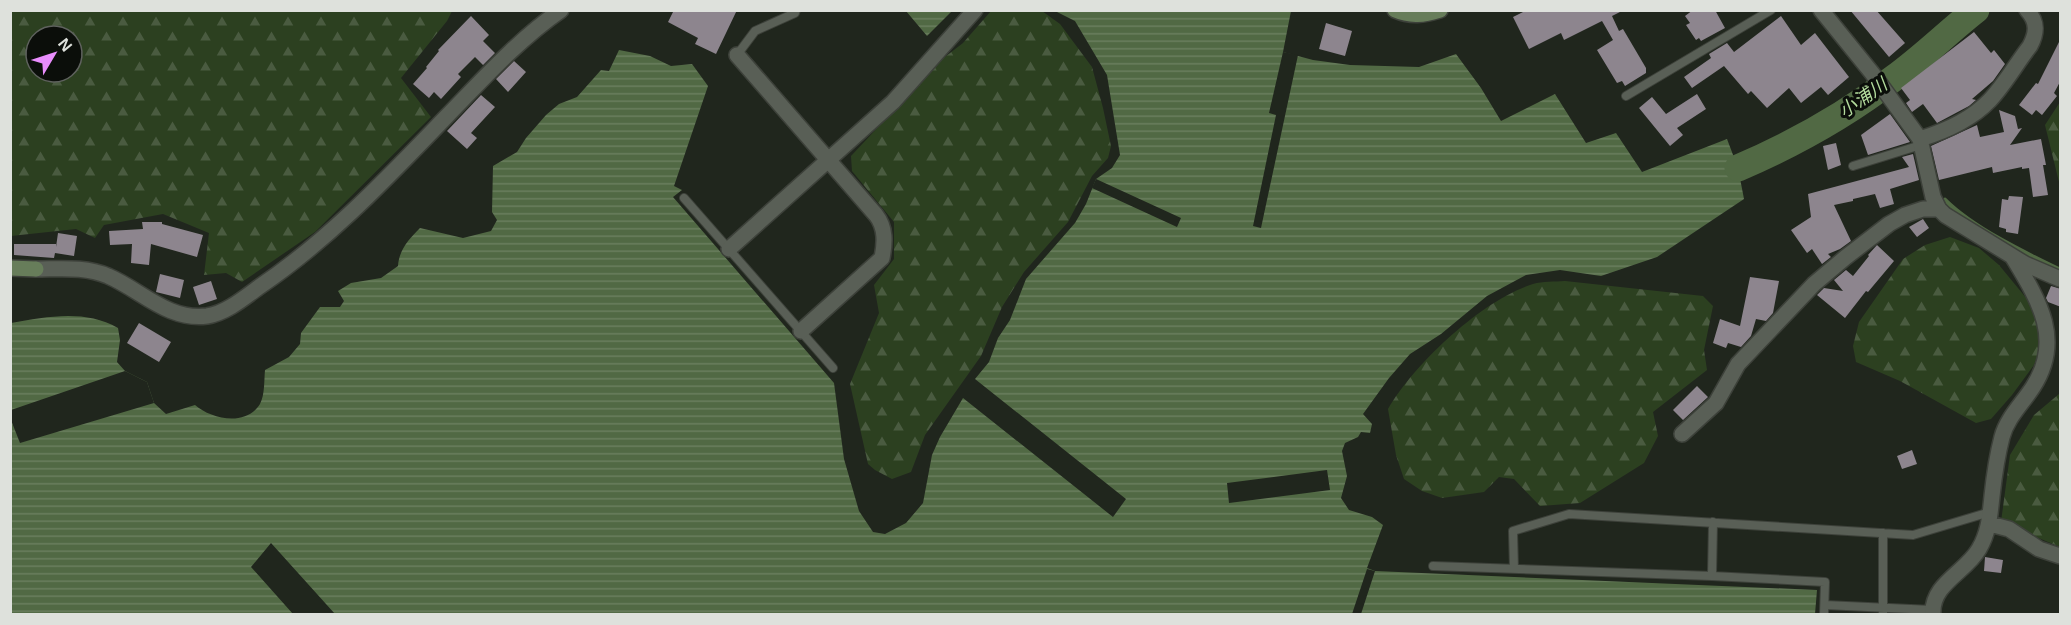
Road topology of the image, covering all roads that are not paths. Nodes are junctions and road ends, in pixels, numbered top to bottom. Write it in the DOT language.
graph roads {
  1 [pos="561,10"];
  2 [pos="796,10"];
  3 [pos="975,10"];
  4 [pos="1395,10"];
  5 [pos="1440,10"];
  6 [pos="1771,10"];
  7 [pos="1821,10"];
  8 [pos="2027,10"];
  9 [pos="737,55"];
  10 [pos="1626,96"];
  11 [pos="1921,142"];
  12 [pos="829,162"];
  13 [pos="1853,166"];
  14 [pos="684,198"];
  15 [pos="1939,209"];
  16 [pos="729,249"];
  17 [pos="2012,256"];
  18 [pos="10,268"];
  19 [pos="2061,279"];
  20 [pos="801,331"];
  21 [pos="833,368"];
  22 [pos="1682,434"];
  23 [pos="1990,518"];
  24 [pos="1713,522"];
  25 [pos="1883,533"];
  26 [pos="2061,556"];
  27 [pos="1433,566"];
  28 [pos="1514,569"];
  29 [pos="1712,576"];
  30 [pos="1825,605"];
  31 [pos="1883,611"];
  32 [pos="1932,612"];
  33 [pos="1824,615"];
  1 -- 18 [label="street"];
  2 -- 9 [label="lane"];
  3 -- 12 [label="street"];
  4 -- 5 [label="street"];
  6 -- 10 [label="lane"];
  7 -- 11 [label="street"];
  8 -- 11 [label="street"];
  9 -- 12 [label="street"];
  11 -- 13 [label="lane"];
  11 -- 15 [label="street"];
  12 -- 16 [label="street"];
  12 -- 20 [label="street"];
  14 -- 16 [label="lane"];
  15 -- 17 [label="street"];
  15 -- 22 [label="street"];
  16 -- 20 [label="lane"];
  17 -- 19 [label="street"];
  17 -- 23 [label="street"];
  20 -- 21 [label="lane"];
  23 -- 25 [label="lane"];
  23 -- 26 [label="street"];
  23 -- 32 [label="street"];
  24 -- 25 [label="lane"];
  24 -- 28 [label="lane"];
  24 -- 29 [label="lane"];
  25 -- 31 [label="lane"];
  27 -- 28 [label="lane"];
  28 -- 29 [label="lane"];
  29 -- 30 [label="lane"];
  30 -- 31 [label="lane"];
  30 -- 33 [label="lane"];
  31 -- 32 [label="lane"];
}
